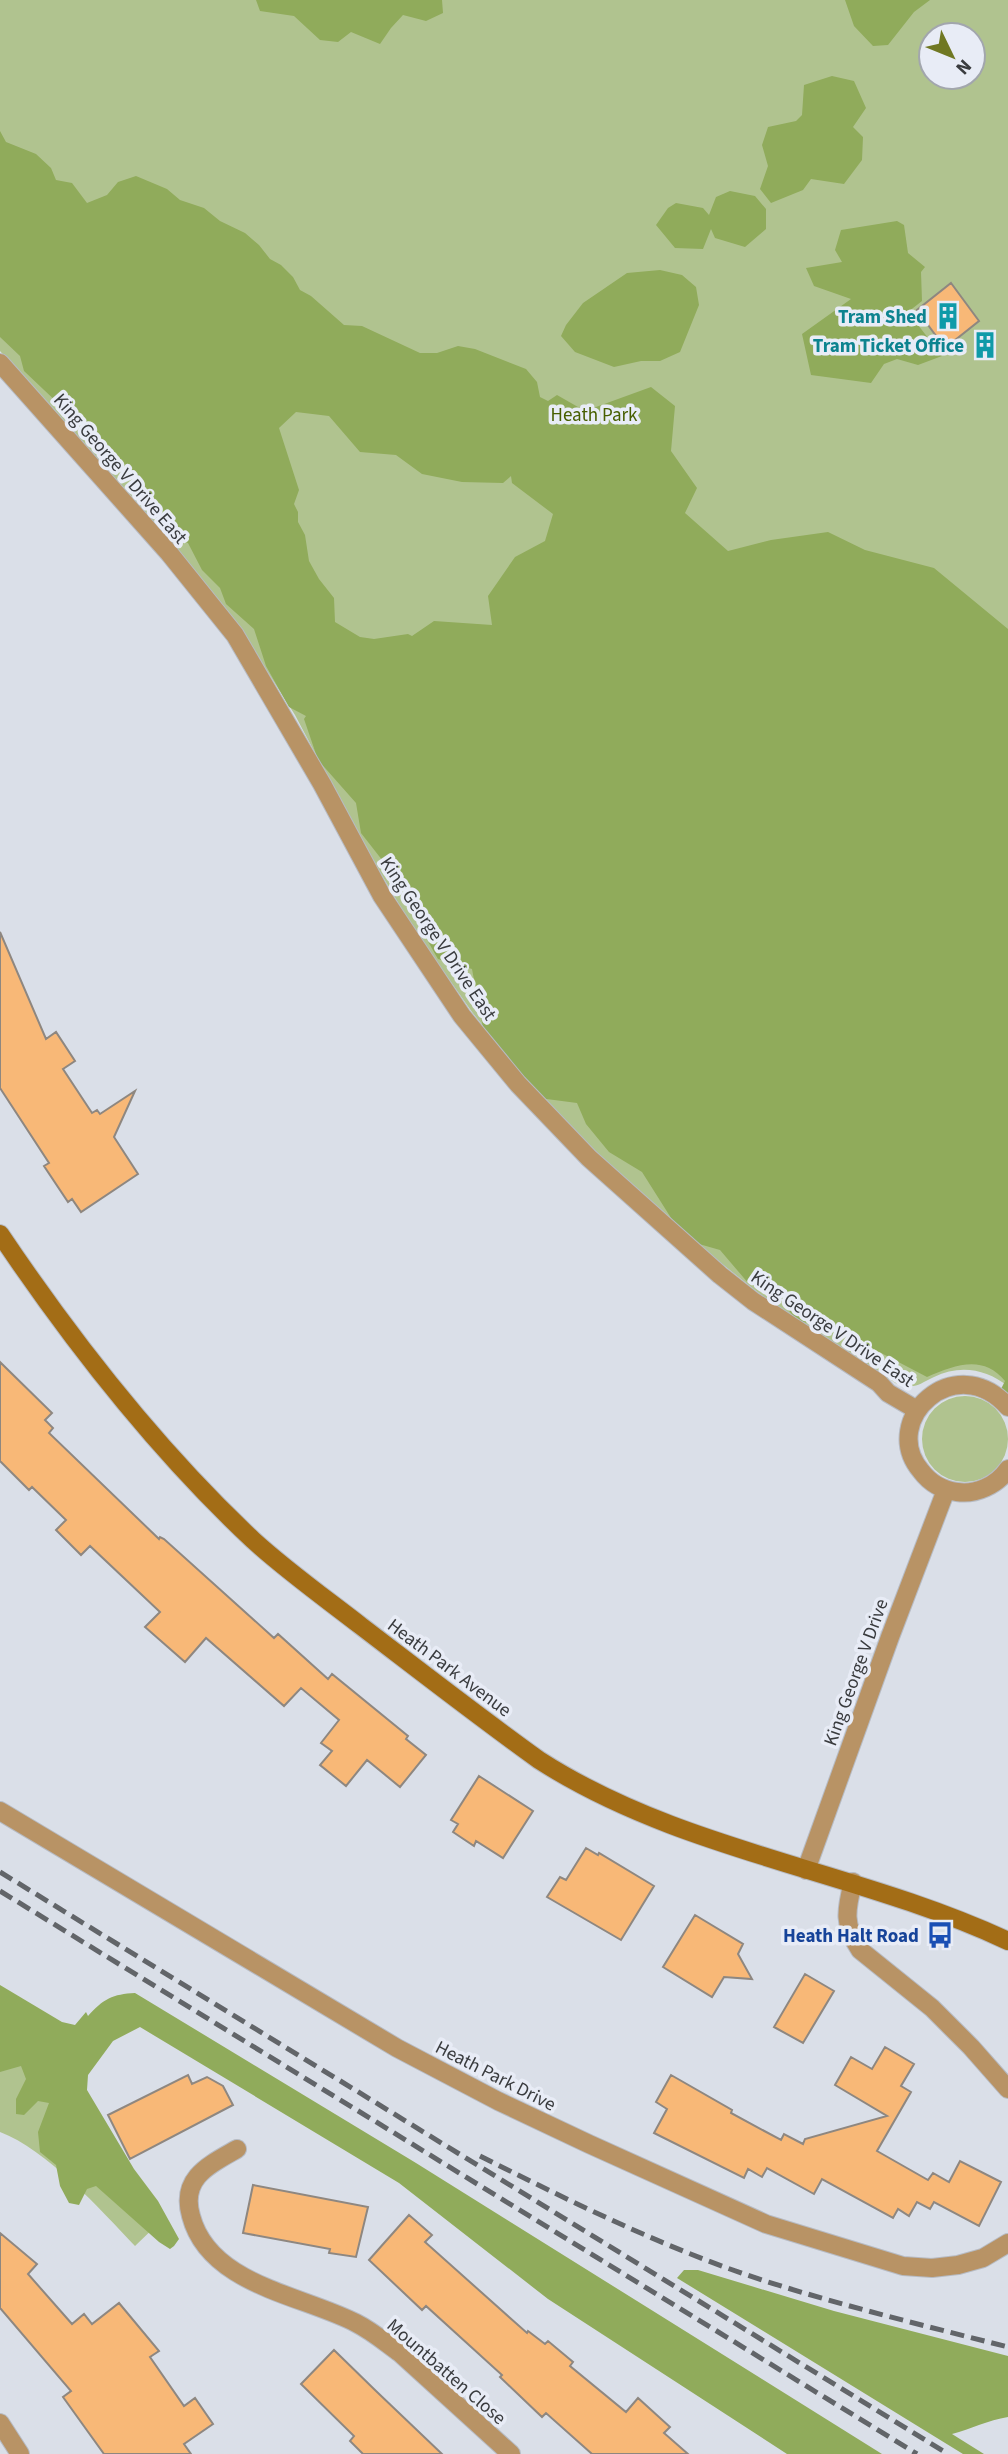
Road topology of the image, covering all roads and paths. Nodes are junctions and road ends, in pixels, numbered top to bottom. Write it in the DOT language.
graph roads {
  1 [pos="0,363"];
  2 [pos="0,1234"];
  3 [pos="1008,1408"];
  4 [pos="917,1410"];
  5 [pos="1008,1469"];
  6 [pos="946,1490"];
  7 [pos="0,1811"];
  8 [pos="806,1870"];
  9 [pos="853,1882"];
  10 [pos="1008,1941"];
  11 [pos="1008,2089"];
  12 [pos="237,2149"];
  13 [pos="1008,2243"];
  14 [pos="0,2423"];
  15 [pos="20,2454"];
  16 [pos="511,2454"];
  1 -- 4 [label="street, King George V Drive East"];
  2 -- 8 [label="street, Heath Park Avenue"];
  3 -- 4 [label="street"];
  4 -- 6 [label="street"];
  5 -- 6 [label="street"];
  6 -- 8 [label="street, King George V Drive"];
  7 -- 13 [label="street, Heath Park Drive"];
  8 -- 9 [label="street, Heath Park Avenue"];
  9 -- 10 [label="street, Heath Park Avenue"];
  9 -- 11 [label="street"];
  12 -- 16 [label="street, Mountbatten Close"];
  14 -- 15 [label="street"];
}
